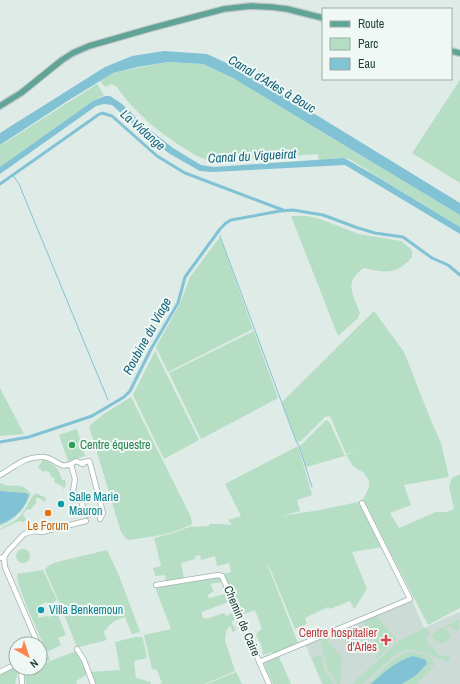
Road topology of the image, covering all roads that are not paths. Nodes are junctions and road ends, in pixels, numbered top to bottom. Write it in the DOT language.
graph roads {
  1 [pos="322,18"];
  2 [pos="0,106"];
  3 [pos="71,465"];
  4 [pos="0,476"];
  5 [pos="362,503"];
  6 [pos="88,515"];
  7 [pos="100,519"];
  8 [pos="86,521"];
  9 [pos="2,558"];
  10 [pos="156,586"];
  11 [pos="35,636"];
  12 [pos="76,649"];
  13 [pos="259,662"];
  14 [pos="94,684"];
  15 [pos="269,684"];
  1 -- 2 [label="main road"];
  3 -- 4 [label="street"];
  3 -- 6 [label="street"];
  3 -- 7 [label="street"];
  5 -- 13 [label="street"];
  8 -- 9 [label="street"];
  9 -- 11 [label="street"];
  10 -- 13 [label="street, Chemin de Caire"];
  12 -- 14 [label="street"];
  13 -- 15 [label="street"];
}
